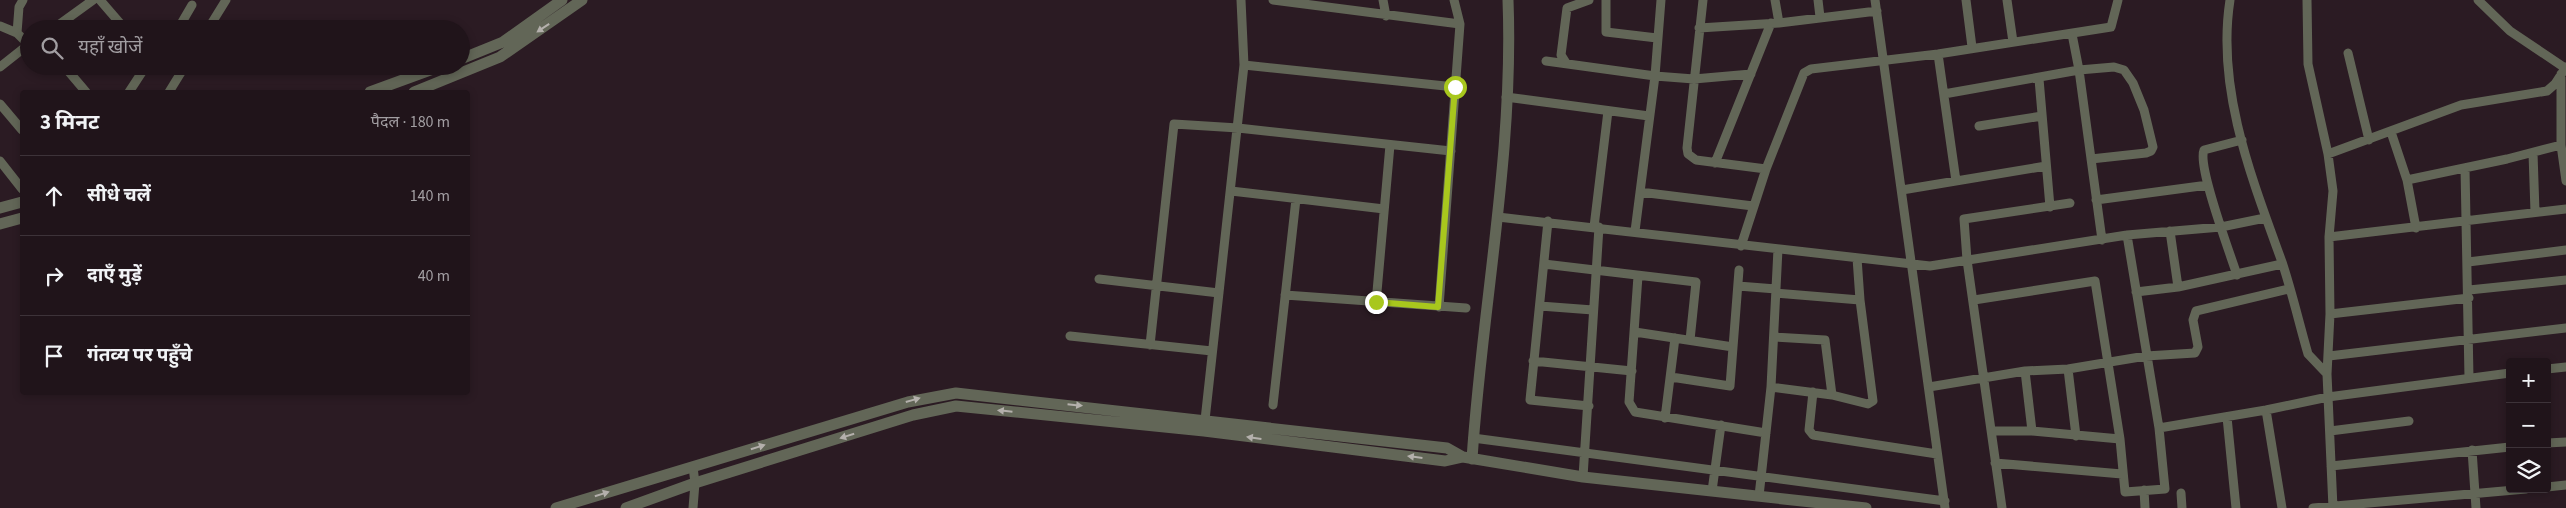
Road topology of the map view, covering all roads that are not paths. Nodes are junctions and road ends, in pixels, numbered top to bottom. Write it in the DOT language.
graph roads {
  1 [pos="22,0"];
  2 [pos="93,0"];
  3 [pos="100,0"];
  4 [pos="226,0"];
  5 [pos="562,0"];
  6 [pos="582,0"];
  7 [pos="1241,0"];
  8 [pos="1273,0"];
  9 [pos="1383,0"];
  10 [pos="1454,0"];
  11 [pos="1508,0"];
  12 [pos="1589,0"];
  13 [pos="1606,0"];
  14 [pos="1661,0"];
  15 [pos="1703,0"];
  16 [pos="1776,0"];
  17 [pos="1818,0"];
  18 [pos="1876,0"];
  19 [pos="1966,0"];
  20 [pos="2007,0"];
  21 [pos="2118,0"];
  22 [pos="2230,0"];
  23 [pos="2307,0"];
  24 [pos="2478,0"];
  25 [pos="192,5"];
  26 [pos="1877,11"];
  27 [pos="1386,16"];
  28 [pos="1820,17"];
  29 [pos="65,20"];
  30 [pos="118,20"];
  31 [pos="183,20"];
  32 [pos="214,20"];
  33 [pos="1775,23"];
  34 [pos="1460,24"];
  35 [pos="0,26"];
  36 [pos="1699,28"];
  37 [pos="17,33"];
  38 [pos="2072,34"];
  39 [pos="20,36"];
  40 [pos="1657,38"];
  41 [pos="2013,42"];
  42 [pos="1972,47"];
  43 [pos="20,51"];
  44 [pos="2348,53"];
  45 [pos="1938,54"];
  46 [pos="470,55"];
  47 [pos="1546,61"];
  48 [pos="1884,61"];
  49 [pos="1566,63"];
  50 [pos="1244,65"];
  51 [pos="0,66"];
  52 [pos="470,69"];
  53 [pos="2079,70"];
  54 [pos="2564,70"];
  55 [pos="1751,74"];
  56 [pos="70,75"];
  57 [pos="140,75"];
  58 [pos="178,75"];
  59 [pos="416,75"];
  60 [pos="455,75"];
  61 [pos="1655,76"];
  62 [pos="1694,79"];
  63 [pos="2039,79"];
  64 [pos="1455,87"];
  65 [pos="80,90"];
  66 [pos="130,90"];
  67 [pos="171,90"];
  68 [pos="375,90"];
  69 [pos="419,90"];
  70 [pos="1944,94"];
  71 [pos="1506,97"];
  72 [pos="0,104"];
  73 [pos="1608,111"];
  74 [pos="1650,116"];
  75 [pos="2042,116"];
  76 [pos="1978,126"];
  77 [pos="20,128"];
  78 [pos="1238,128"];
  79 [pos="2391,132"];
  80 [pos="2242,140"];
  81 [pos="2369,140"];
  82 [pos="1390,145"];
  83 [pos="2561,145"];
  84 [pos="1451,151"];
  85 [pos="2533,153"];
  86 [pos="2328,154"];
  87 [pos="2091,159"];
  88 [pos="0,161"];
  89 [pos="1715,163"];
  90 [pos="2046,166"];
  91 [pos="2465,168"];
  92 [pos="1766,169"];
  93 [pos="2407,180"];
  94 [pos="1956,181"];
  95 [pos="2566,181"];
  96 [pos="2208,185"];
  97 [pos="20,186"];
  98 [pos="1902,190"];
  99 [pos="1231,191"];
  100 [pos="1640,192"];
  101 [pos="1296,199"];
  102 [pos="2096,200"];
  103 [pos="20,203"];
  104 [pos="2070,204"];
  105 [pos="1753,206"];
  106 [pos="2050,206"];
  107 [pos="0,208"];
  108 [pos="1384,209"];
  109 [pos="2566,209"];
  110 [pos="2535,212"];
  111 [pos="1498,217"];
  112 [pos="2265,218"];
  113 [pos="20,219"];
  114 [pos="1548,221"];
  115 [pos="2466,221"];
  116 [pos="0,224"];
  117 [pos="2221,226"];
  118 [pos="1597,227"];
  119 [pos="2416,228"];
  120 [pos="1635,231"];
  121 [pos="2170,231"];
  122 [pos="2127,235"];
  123 [pos="2329,238"];
  124 [pos="2102,240"];
  125 [pos="1741,246"];
  126 [pos="1778,249"];
  127 [pos="2566,250"];
  128 [pos="1858,258"];
  129 [pos="1967,260"];
  130 [pos="2468,262"];
  131 [pos="1544,264"];
  132 [pos="2282,264"];
  133 [pos="1912,265"];
  134 [pos="1595,269"];
  135 [pos="1739,270"];
  136 [pos="2236,275"];
  137 [pos="1638,276"];
  138 [pos="1099,279"];
  139 [pos="2566,280"];
  140 [pos="1156,286"];
  141 [pos="1738,286"];
  142 [pos="2178,286"];
  143 [pos="2289,290"];
  144 [pos="1776,291"];
  145 [pos="2136,292"];
  146 [pos="1219,293"];
  147 [pos="2469,294"];
  148 [pos="1285,295"];
  149 [pos="1860,300"];
  150 [pos="1974,300"];
  151 [pos="1376,302"];
  152 [pos="1540,306"];
  153 [pos="1438,307"];
  154 [pos="1466,308"];
  155 [pos="1593,310"];
  156 [pos="2330,314"];
  157 [pos="2566,328"];
  158 [pos="1635,332"];
  159 [pos="1070,336"];
  160 [pos="1774,337"];
  161 [pos="1675,338"];
  162 [pos="2468,339"];
  163 [pos="1690,340"];
  164 [pos="1150,345"];
  165 [pos="1733,348"];
  166 [pos="1212,351"];
  167 [pos="2146,356"];
  168 [pos="2329,356"];
  169 [pos="1534,361"];
  170 [pos="2108,364"];
  171 [pos="1591,367"];
  172 [pos="2566,367"];
  173 [pos="2068,369"];
  174 [pos="2551,369"];
  175 [pos="1632,371"];
  176 [pos="2025,371"];
  177 [pos="2506,373"];
  178 [pos="2327,374"];
  179 [pos="1983,377"];
  180 [pos="1670,378"];
  181 [pos="2469,378"];
  182 [pos="1771,387"];
  183 [pos="1929,387"];
  184 [pos="1812,392"];
  185 [pos="1832,395"];
  186 [pos="2328,396"];
  187 [pos="1273,405"];
  188 [pos="1589,406"];
  189 [pos="2266,410"];
  190 [pos="2226,417"];
  191 [pos="1665,418"];
  192 [pos="1205,420"];
  193 [pos="2409,421"];
  194 [pos="1721,425"];
  195 [pos="2159,428"];
  196 [pos="1992,431"];
  197 [pos="2330,431"];
  198 [pos="1766,432"];
  199 [pos="2032,432"];
  200 [pos="2076,436"];
  201 [pos="1473,438"];
  202 [pos="2120,439"];
  203 [pos="2566,442"];
  204 [pos="2551,443"];
  205 [pos="2506,447"];
  206 [pos="2472,450"];
  207 [pos="1585,454"];
  208 [pos="1937,454"];
  209 [pos="1467,458"];
  210 [pos="1995,463"];
  211 [pos="2331,466"];
  212 [pos="693,467"];
  213 [pos="1715,470"];
  214 [pos="2122,474"];
  215 [pos="1583,477"];
  216 [pos="1762,477"];
  217 [pos="695,483"];
  218 [pos="2566,485"];
  219 [pos="2551,487"];
  220 [pos="1712,490"];
  221 [pos="2144,490"];
  222 [pos="2506,491"];
  223 [pos="2181,493"];
  224 [pos="2475,494"];
  225 [pos="1759,496"];
  226 [pos="1945,504"];
  227 [pos="2333,507"];
  228 [pos="556,508"];
  229 [pos="626,508"];
  230 [pos="693,508"];
  231 [pos="1866,508"];
  232 [pos="2002,508"];
  233 [pos="2145,508"];
  234 [pos="2182,508"];
  235 [pos="2236,508"];
  236 [pos="2282,508"];
  237 [pos="2313,508"];
  238 [pos="2476,508"];
  1 -- 37 [label="street"];
  2 -- 29 [label="street"];
  3 -- 30 [label="street"];
  4 -- 32 [label="street"];
  5 -- 46 [label="street"];
  6 -- 52 [label="street, one-way"];
  7 -- 50 [label="street"];
  8 -- 27 [label="street"];
  9 -- 27 [label="street"];
  10 -- 34 [label="street"];
  11 -- 71 [label="street"];
  12 -- 49 [label="street"];
  13 -- 40 [label="street"];
  14 -- 40 [label="street"];
  15 -- 36 [label="street"];
  16 -- 33 [label="street"];
  17 -- 28 [label="street"];
  18 -- 26 [label="street"];
  19 -- 42 [label="street"];
  20 -- 41 [label="street"];
  21 -- 38 [label="street"];
  22 -- 80 [label="street"];
  23 -- 86 [label="street"];
  24 -- 54 [label="street"];
  25 -- 31 [label="street"];
  26 -- 28 [label="street"];
  26 -- 48 [label="street"];
  27 -- 34 [label="street"];
  28 -- 33 [label="street"];
  33 -- 36 [label="street"];
  33 -- 55 [label="street"];
  34 -- 64 [label="street"];
  35 -- 37 [label="street"];
  36 -- 62 [label="street"];
  37 -- 39 [label="street"];
  38 -- 41 [label="street"];
  38 -- 53 [label="street"];
  40 -- 61 [label="street"];
  41 -- 42 [label="street"];
  42 -- 45 [label="street"];
  43 -- 51 [label="street"];
  44 -- 81 [label="street"];
  45 -- 48 [label="street"];
  45 -- 70 [label="street"];
  47 -- 49 [label="street"];
  48 -- 92 [label="street"];
  48 -- 98 [label="street"];
  49 -- 61 [label="street"];
  50 -- 64 [label="street"];
  50 -- 78 [label="street"];
  53 -- 63 [label="street"];
  53 -- 87 [label="street"];
  53 -- 87 [label="street"];
  54 -- 79 [label="street"];
  54 -- 83 [label="street"];
  55 -- 62 [label="street"];
  55 -- 89 [label="street"];
  56 -- 65 [label="street"];
  57 -- 66 [label="street"];
  58 -- 67 [label="street"];
  59 -- 68 [label="street"];
  60 -- 69 [label="street, one-way"];
  61 -- 62 [label="street"];
  61 -- 74 [label="street"];
  62 -- 89 [label="street"];
  63 -- 70 [label="street"];
  63 -- 75 [label="street"];
  64 -- 84 [label="street"];
  70 -- 94 [label="street"];
  71 -- 73 [label="street"];
  71 -- 111 [label="street"];
  72 -- 77 [label="street"];
  73 -- 74 [label="street"];
  73 -- 118 [label="street"];
  74 -- 100 [label="street"];
  75 -- 76 [label="street"];
  75 -- 90 [label="street"];
  78 -- 82 [label="street"];
  78 -- 99 [label="street"];
  78 -- 140 [label="street"];
  79 -- 81 [label="street"];
  79 -- 93 [label="street"];
  80 -- 96 [label="street"];
  80 -- 112 [label="street"];
  81 -- 86 [label="street"];
  82 -- 84 [label="street"];
  82 -- 108 [label="street"];
  83 -- 85 [label="street"];
  83 -- 95 [label="street"];
  84 -- 153 [label="street"];
  85 -- 91 [label="street"];
  85 -- 110 [label="street"];
  86 -- 123 [label="street"];
  87 -- 102 [label="street"];
  88 -- 97 [label="street"];
  89 -- 92 [label="street"];
  90 -- 94 [label="street"];
  90 -- 106 [label="street"];
  91 -- 93 [label="street"];
  91 -- 115 [label="street"];
  92 -- 105 [label="street"];
  93 -- 119 [label="street"];
  94 -- 98 [label="street"];
  96 -- 102 [label="street"];
  96 -- 117 [label="street"];
  98 -- 133 [label="street"];
  99 -- 101 [label="street"];
  99 -- 146 [label="street"];
  100 -- 105 [label="street"];
  100 -- 120 [label="street"];
  101 -- 108 [label="street"];
  101 -- 148 [label="street"];
  102 -- 124 [label="street"];
  103 -- 107 [label="street"];
  104 -- 106 [label="street"];
  105 -- 125 [label="street"];
  106 -- 129 [label="street"];
  108 -- 151 [label="street"];
  109 -- 110 [label="street"];
  110 -- 115 [label="street"];
  111 -- 114 [label="street"];
  111 -- 201 [label="street"];
  112 -- 117 [label="street"];
  112 -- 132 [label="street"];
  113 -- 116 [label="street"];
  114 -- 118 [label="street"];
  114 -- 131 [label="street"];
  115 -- 119 [label="street"];
  115 -- 130 [label="street"];
  117 -- 121 [label="street"];
  117 -- 136 [label="street"];
  118 -- 120 [label="street"];
  118 -- 134 [label="street"];
  119 -- 123 [label="street"];
  120 -- 125 [label="street"];
  121 -- 122 [label="street"];
  121 -- 142 [label="street"];
  122 -- 124 [label="street"];
  122 -- 145 [label="street"];
  123 -- 156 [label="street"];
  124 -- 129 [label="street"];
  125 -- 126 [label="street"];
  126 -- 128 [label="street"];
  126 -- 144 [label="street"];
  127 -- 130 [label="street"];
  128 -- 133 [label="street"];
  128 -- 149 [label="street"];
  129 -- 133 [label="street"];
  129 -- 150 [label="street"];
  130 -- 147 [label="street"];
  131 -- 134 [label="street"];
  131 -- 152 [label="street"];
  132 -- 136 [label="street"];
  132 -- 143 [label="street"];
  133 -- 183 [label="street"];
  134 -- 137 [label="street"];
  134 -- 155 [label="street"];
  135 -- 141 [label="street"];
  136 -- 142 [label="street"];
  137 -- 158 [label="street"];
  137 -- 163 [label="street"];
  138 -- 140 [label="street"];
  139 -- 147 [label="street"];
  140 -- 146 [label="street"];
  140 -- 164 [label="street"];
  141 -- 144 [label="street"];
  141 -- 165 [label="street"];
  142 -- 145 [label="street"];
  143 -- 167 [label="street"];
  143 -- 178 [label="street"];
  144 -- 149 [label="street"];
  144 -- 160 [label="street"];
  145 -- 167 [label="street"];
  146 -- 166 [label="street"];
  147 -- 156 [label="street"];
  147 -- 162 [label="street"];
  148 -- 151 [label="street"];
  148 -- 187 [label="street"];
  149 -- 185 [label="street"];
  150 -- 170 [label="street"];
  150 -- 179 [label="street"];
  151 -- 153 [label="street"];
  152 -- 155 [label="street"];
  152 -- 169 [label="street"];
  153 -- 154 [label="street"];
  155 -- 171 [label="street"];
  156 -- 168 [label="street"];
  157 -- 162 [label="street"];
  158 -- 161 [label="street"];
  158 -- 175 [label="street"];
  159 -- 164 [label="street"];
  160 -- 182 [label="street"];
  160 -- 185 [label="street"];
  161 -- 163 [label="street"];
  161 -- 180 [label="street"];
  162 -- 168 [label="street"];
  162 -- 181 [label="street"];
  163 -- 165 [label="street"];
  164 -- 166 [label="street"];
  165 -- 180 [label="street"];
  166 -- 192 [label="street"];
  167 -- 170 [label="street"];
  167 -- 195 [label="street"];
  168 -- 178 [label="street"];
  169 -- 171 [label="street"];
  169 -- 188 [label="street"];
  170 -- 173 [label="street"];
  170 -- 202 [label="street"];
  171 -- 175 [label="street"];
  171 -- 188 [label="street"];
  172 -- 174 [label="street"];
  173 -- 176 [label="street"];
  173 -- 200 [label="street"];
  175 -- 191 [label="street"];
  176 -- 179 [label="street"];
  176 -- 199 [label="street"];
  177 -- 181 [label="street"];
  178 -- 186 [label="street"];
  179 -- 183 [label="street"];
  179 -- 196 [label="street"];
  180 -- 191 [label="street"];
  181 -- 186 [label="street"];
  182 -- 184 [label="street"];
  182 -- 198 [label="street"];
  183 -- 208 [label="street"];
  184 -- 185 [label="street"];
  184 -- 208 [label="street"];
  186 -- 189 [label="street"];
  186 -- 197 [label="street"];
  188 -- 207 [label="street"];
  189 -- 190 [label="street"];
  189 -- 236 [label="street"];
  190 -- 195 [label="street"];
  190 -- 235 [label="street"];
  191 -- 194 [label="street"];
  192 -- 209 [label="street"];
  212 -- 192 [label="street, one-way"];
  193 -- 197 [label="street"];
  194 -- 198 [label="street"];
  194 -- 213 [label="street"];
  195 -- 221 [label="street"];
  196 -- 199 [label="street"];
  196 -- 210 [label="street"];
  197 -- 211 [label="street"];
  198 -- 216 [label="street"];
  199 -- 200 [label="street"];
  200 -- 202 [label="street"];
  201 -- 207 [label="street"];
  201 -- 209 [label="street"];
  202 -- 214 [label="street"];
  203 -- 204 [label="street"];
  205 -- 206 [label="street"];
  206 -- 211 [label="street"];
  206 -- 224 [label="street"];
  207 -- 213 [label="street"];
  207 -- 215 [label="street"];
  208 -- 226 [label="street"];
  209 -- 215 [label="street"];
  209 -- 217 [label="street, one-way"];
  210 -- 214 [label="street"];
  210 -- 232 [label="street"];
  211 -- 227 [label="street"];
  212 -- 217 [label="street"];
  228 -- 212 [label="street, one-way"];
  213 -- 216 [label="street"];
  213 -- 220 [label="street"];
  214 -- 221 [label="street"];
  215 -- 220 [label="street"];
  216 -- 225 [label="street"];
  216 -- 226 [label="street"];
  217 -- 229 [label="street"];
  217 -- 230 [label="street"];
  218 -- 219 [label="street"];
  220 -- 225 [label="street"];
  221 -- 233 [label="street"];
  222 -- 224 [label="street"];
  223 -- 234 [label="street"];
  224 -- 227 [label="street"];
  224 -- 238 [label="street"];
  225 -- 231 [label="street"];
  227 -- 237 [label="street"];
}
